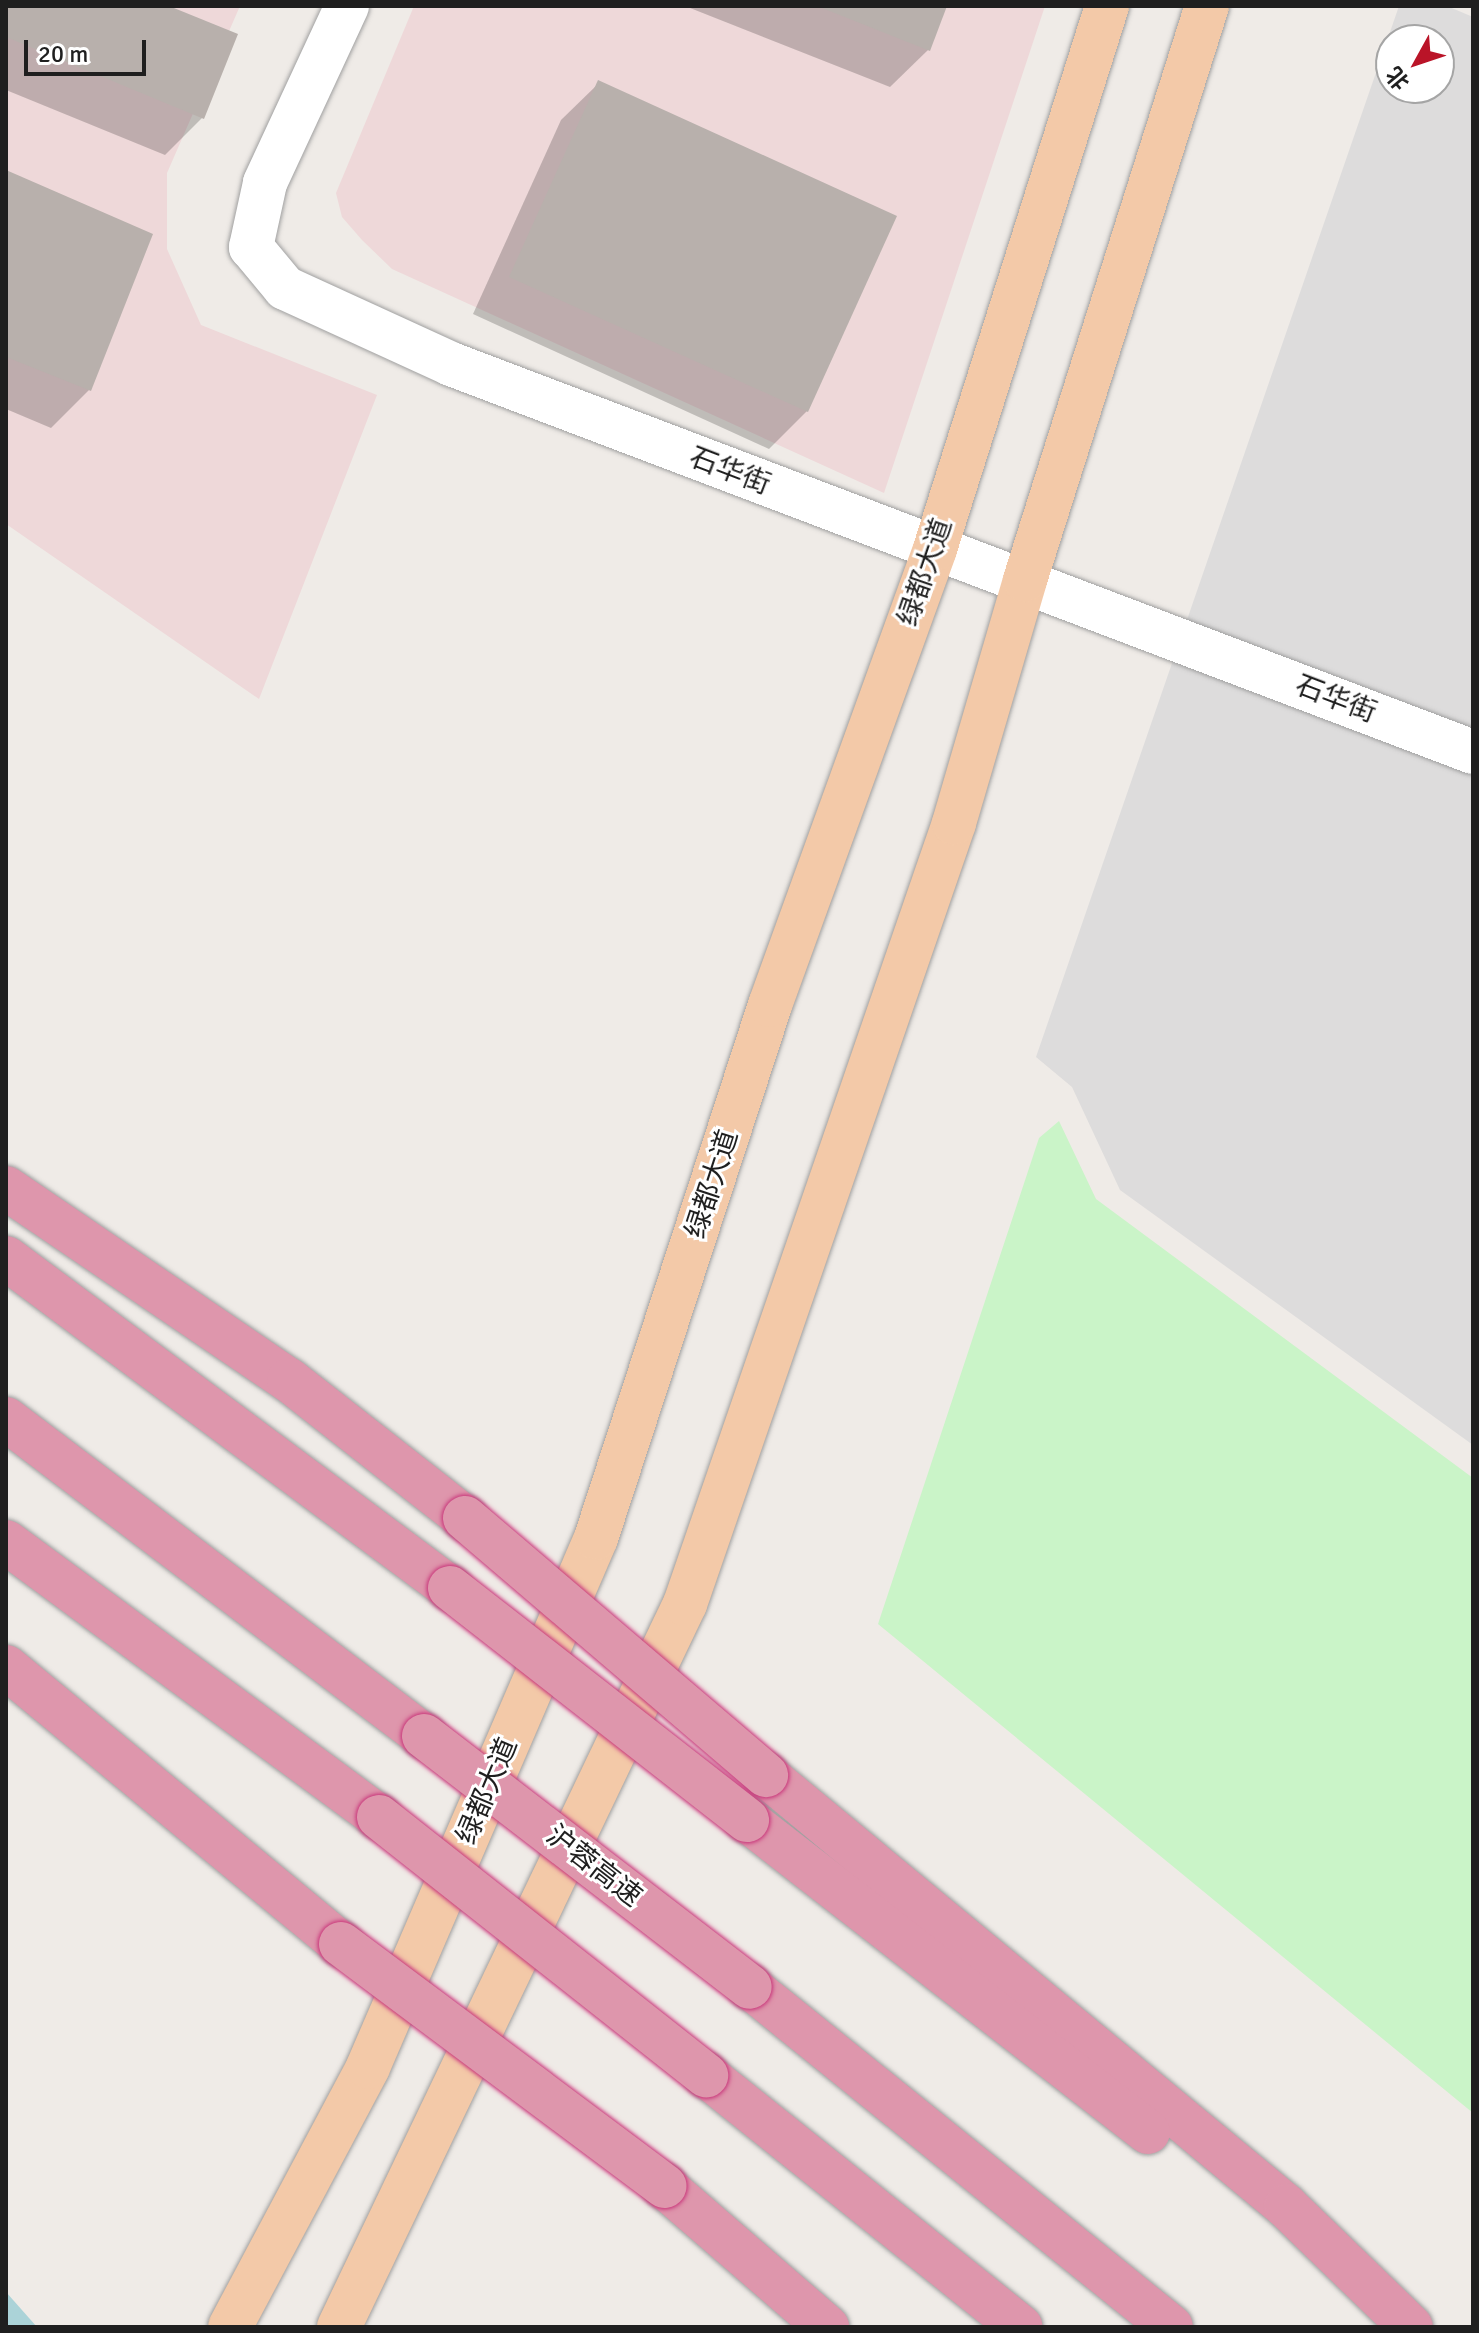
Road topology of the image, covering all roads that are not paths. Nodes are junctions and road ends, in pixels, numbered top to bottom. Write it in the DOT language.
graph roads {
  1 [pos="347,6"];
  2 [pos="1107,6"];
  3 [pos="1207,6"];
  4 [pos="935,549"];
  5 [pos="1025,580"];
  6 [pos="1473,752"];
  7 [pos="6,1188"];
  8 [pos="6,1258"];
  9 [pos="6,1419"];
  10 [pos="6,1542"];
  11 [pos="9,1669"];
  12 [pos="230,2327"];
  13 [pos="339,2327"];
  14 [pos="827,2327"];
  15 [pos="1020,2327"];
  16 [pos="1171,2327"];
  17 [pos="1395,2327"];
  18 [pos="1411,2327"];
  1 -- 4 [label="street, 石华街"];
  2 -- 4 [label="main road, 绿都大道"];
  3 -- 5 [label="main road"];
  4 -- 5 [label="street, 石华街"];
  4 -- 12 [label="main road, 绿都大道"];
  5 -- 6 [label="street, 石华街"];
  5 -- 13 [label="main road"];
  7 -- 18 [label="highway, bridge"];
  8 -- 17 [label="highway, bridge"];
  9 -- 16 [label="highway, 沪蓉高速, bridge"];
  10 -- 15 [label="highway, bridge"];
  11 -- 14 [label="highway, bridge"];
}
